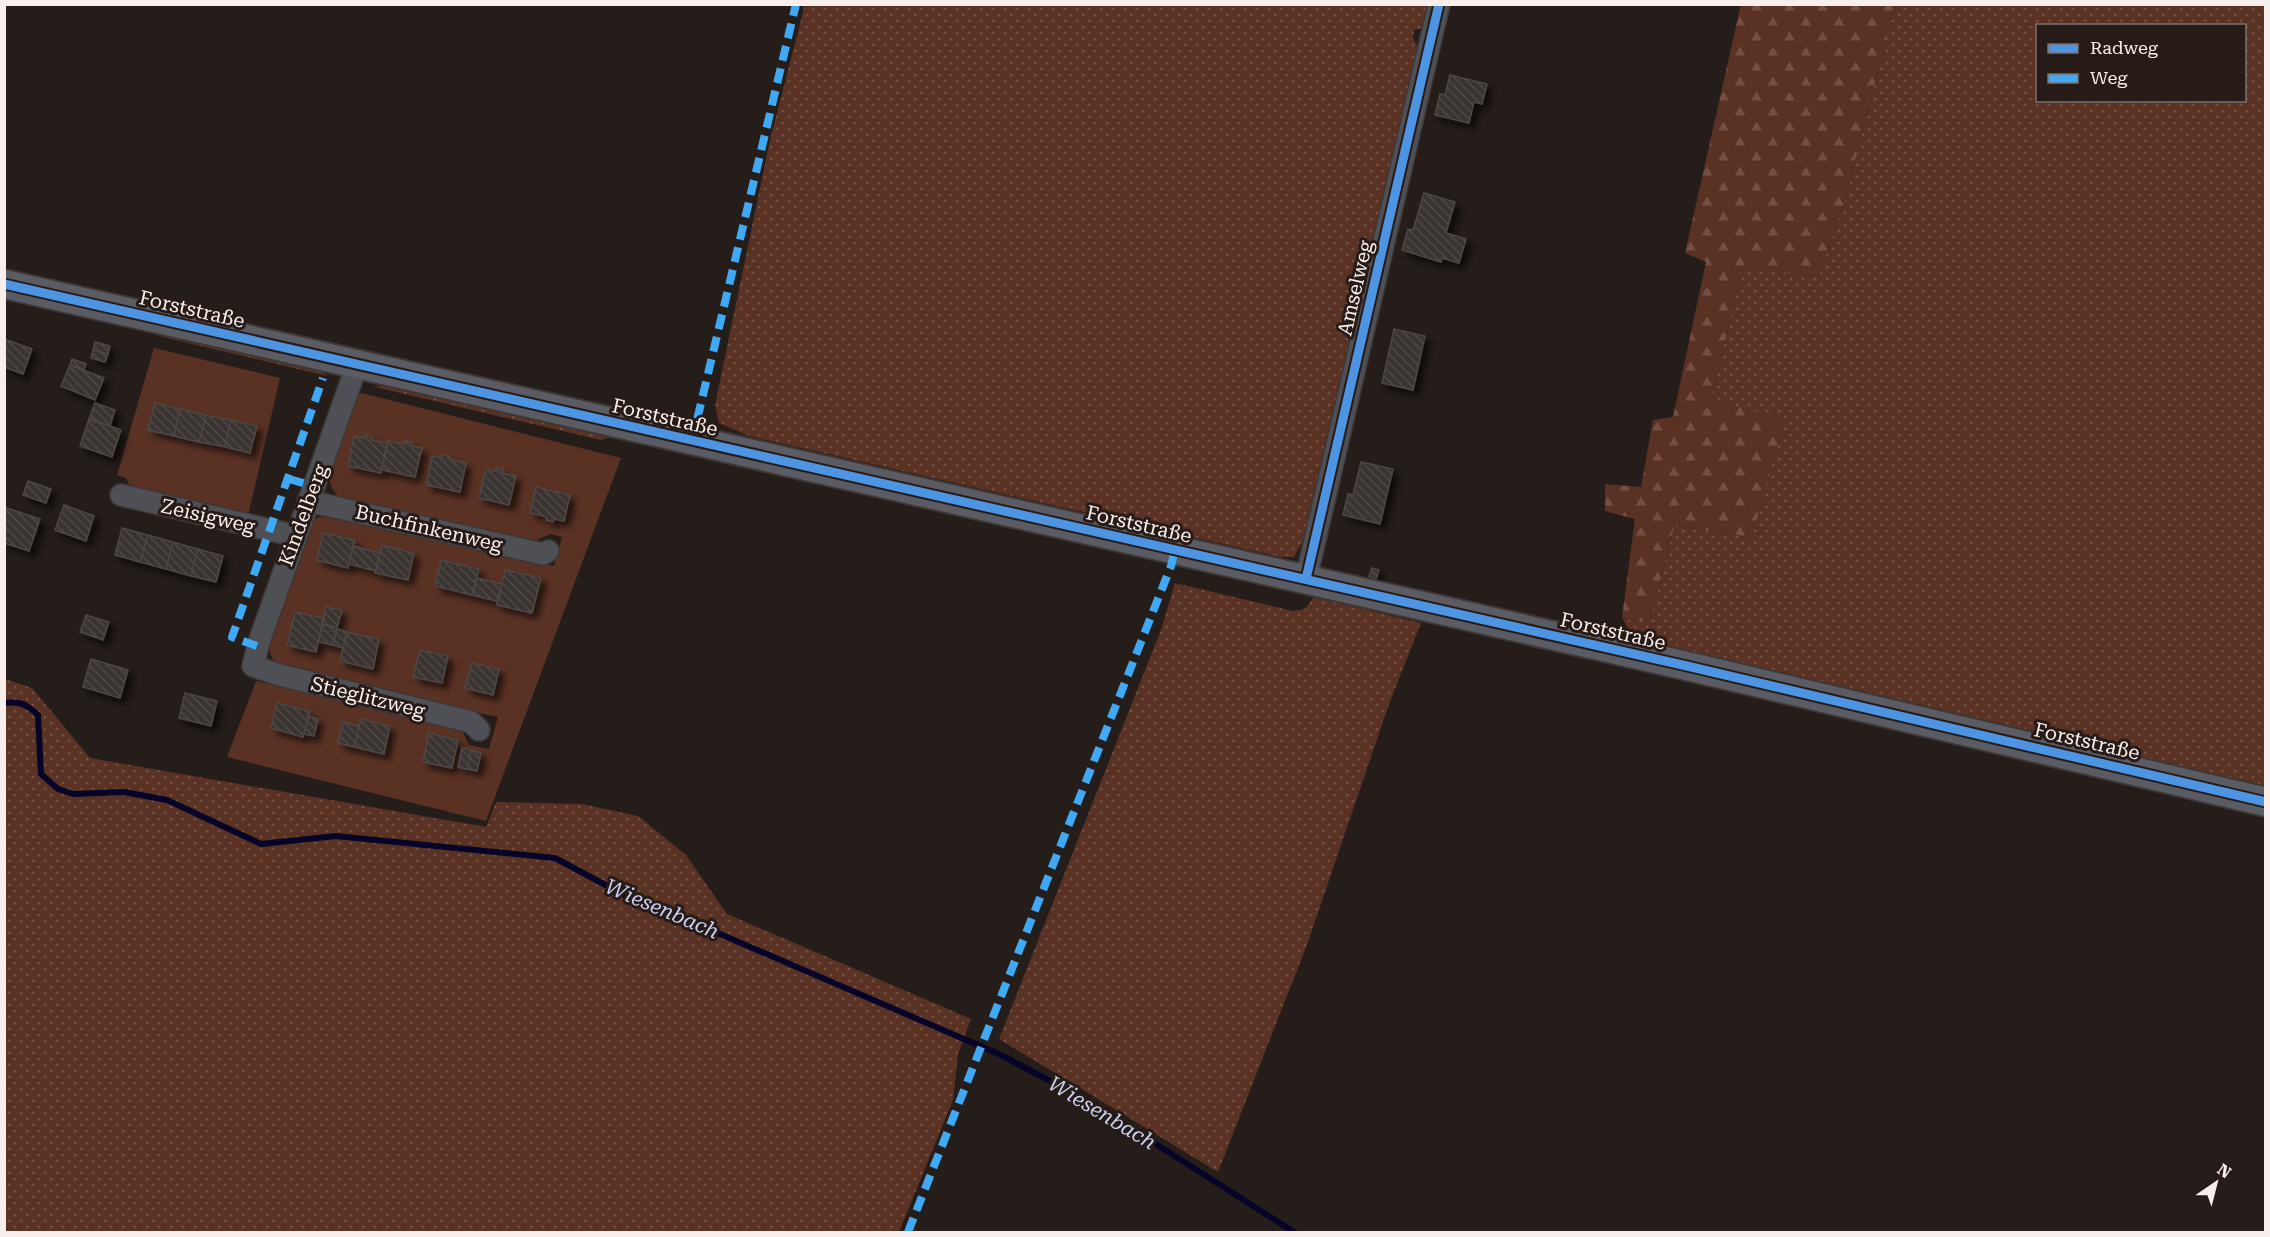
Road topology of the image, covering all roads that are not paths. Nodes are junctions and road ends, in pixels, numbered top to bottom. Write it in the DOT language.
graph roads {
  1 [pos="1439,4"];
  2 [pos="4,284"];
  3 [pos="357,365"];
  4 [pos="121,495"];
  5 [pos="308,501"];
  6 [pos="296,536"];
  7 [pos="548,551"];
  8 [pos="1306,579"];
  9 [pos="254,666"];
  10 [pos="479,730"];
  11 [pos="2265,802"];
  1 -- 8 [label="street, Amselweg"];
  2 -- 3 [label="street, Forststraße"];
  3 -- 5 [label="street, Kindelberg"];
  3 -- 8 [label="street, Forststraße"];
  4 -- 6 [label="street, Zeisigweg"];
  5 -- 6 [label="street, Kindelberg"];
  5 -- 7 [label="street, Buchfinkenweg"];
  6 -- 9 [label="street, Kindelberg"];
  8 -- 11 [label="street, Forststraße"];
  9 -- 10 [label="street, Stieglitzweg"];
}
